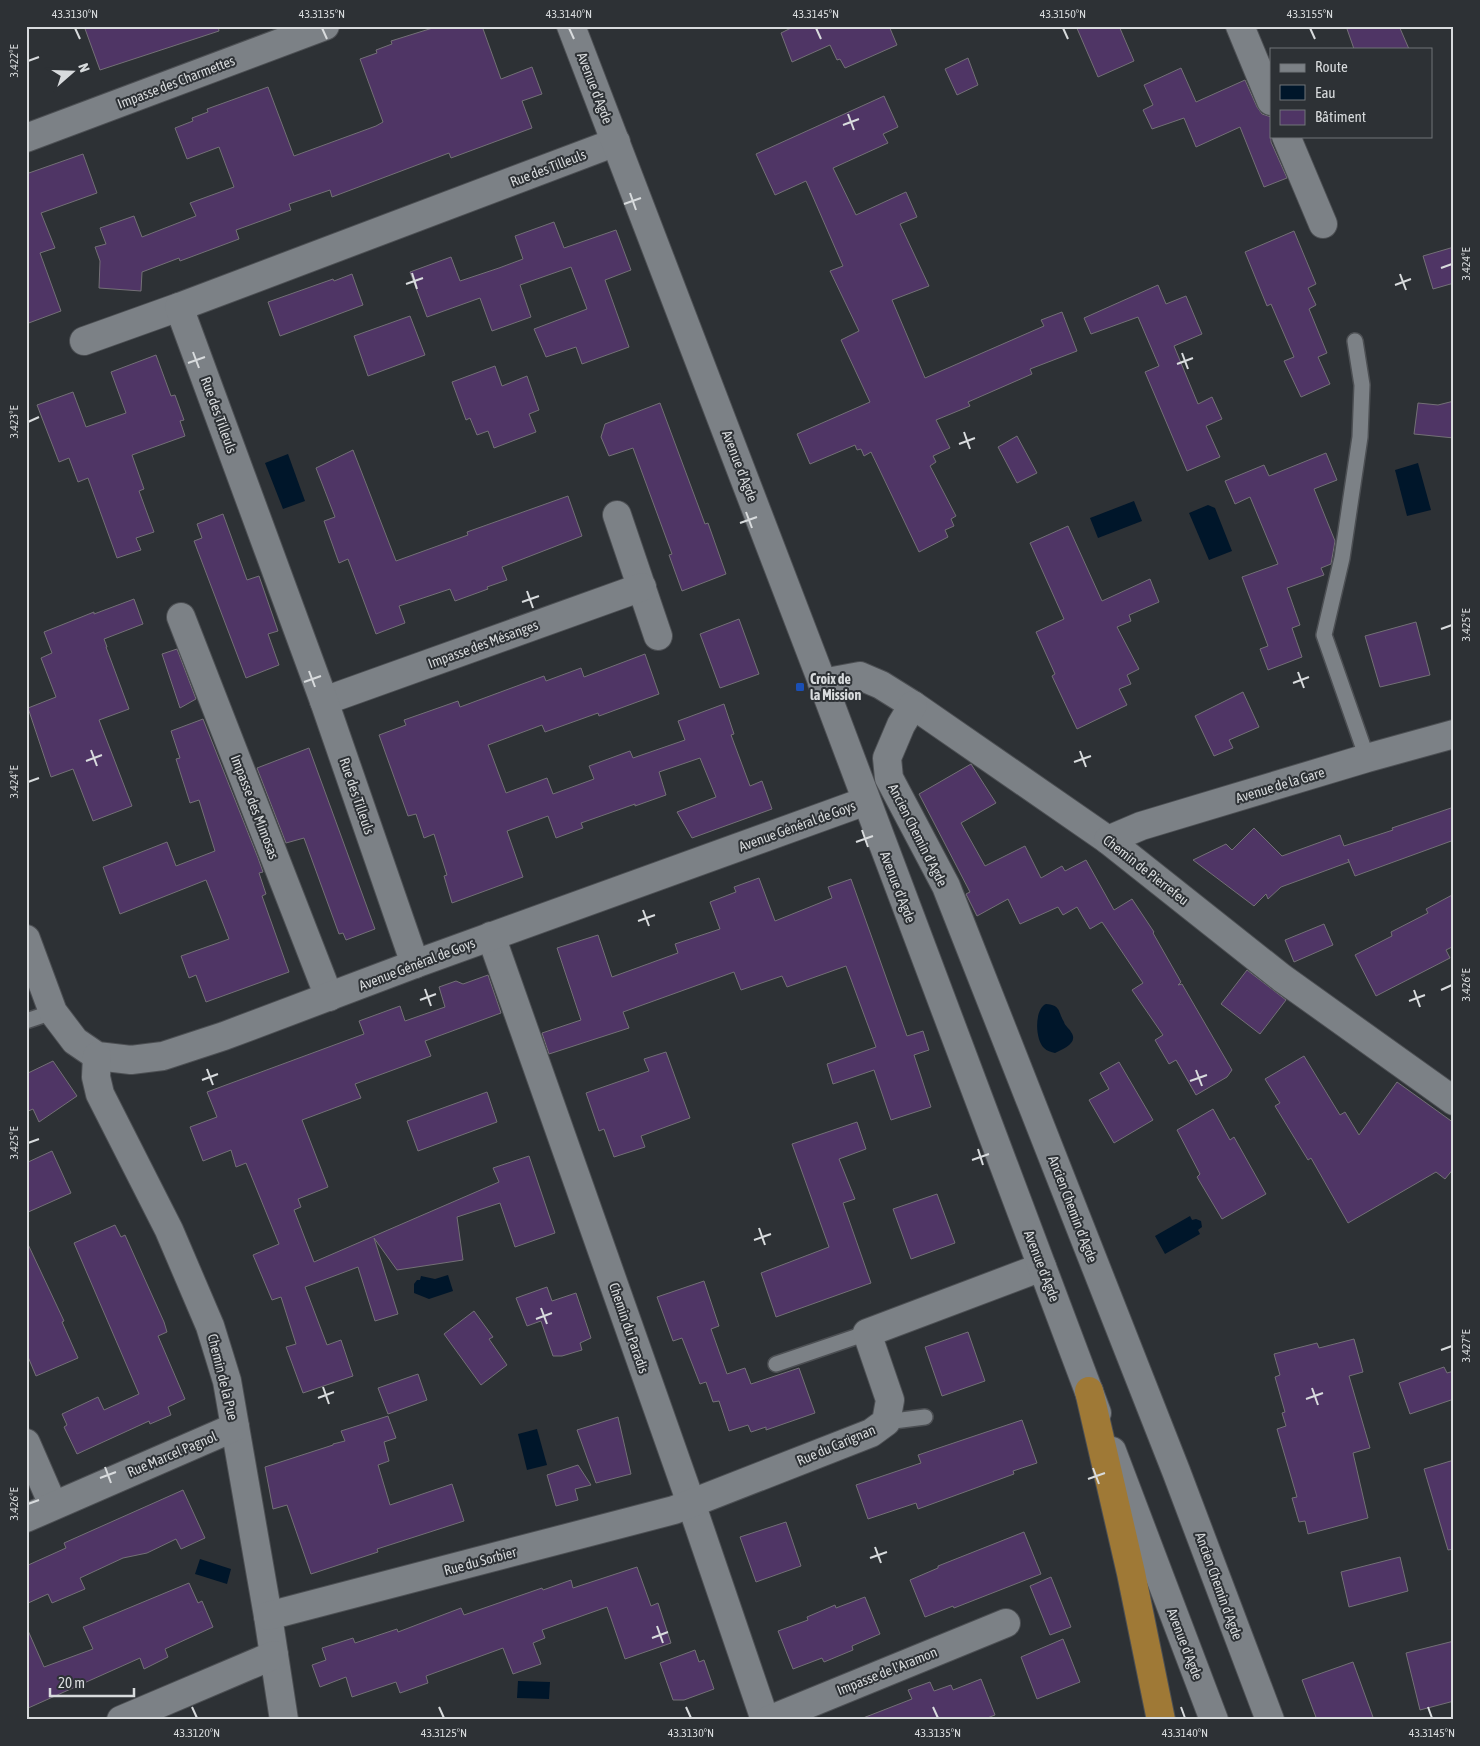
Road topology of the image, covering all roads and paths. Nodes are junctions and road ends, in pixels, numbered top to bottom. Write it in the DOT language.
graph roads {
  1 [pos="325,26"];
  2 [pos="571,26"];
  3 [pos="1240,26"];
  4 [pos="1270,99"];
  5 [pos="26,138"];
  6 [pos="1287,138"];
  7 [pos="616,142"];
  8 [pos="1323,224"];
  9 [pos="179,307"];
  10 [pos="84,340"];
  11 [pos="1355,341"];
  12 [pos="618,515"];
  13 [pos="642,587"];
  14 [pos="181,617"];
  15 [pos="658,636"];
  16 [pos="822,683"];
  17 [pos="324,701"];
  18 [pos="913,705"];
  19 [pos="1454,734"];
  20 [pos="1367,758"];
  21 [pos="866,801"];
  22 [pos="1108,840"];
  23 [pos="491,936"];
  24 [pos="26,939"];
  25 [pos="415,964"];
  26 [pos="329,997"];
  27 [pos="53,1012"];
  28 [pos="26,1021"];
  29 [pos="97,1056"];
  30 [pos="1454,1101"];
  31 [pos="1042,1267"];
  32 [pos="867,1333"];
  33 [pos="776,1364"];
  34 [pos="1089,1391"];
  35 [pos="925,1417"];
  36 [pos="886,1422"];
  37 [pos="235,1427"];
  38 [pos="26,1443"];
  39 [pos="691,1503"];
  40 [pos="53,1505"];
  41 [pos="26,1518"];
  42 [pos="268,1616"];
  43 [pos="1006,1623"];
  44 [pos="274,1655"];
  45 [pos="122,1720"];
  46 [pos="284,1720"];
  47 [pos="767,1720"];
  48 [pos="1160,1720"];
  49 [pos="1214,1720"];
  50 [pos="1270,1720"];
  1 -- 5 [label="street, Impasse des Charmettes"];
  2 -- 7 [label="street, Avenue d'Agde"];
  3 -- 4 [label="street"];
  6 -- 8 [label="street"];
  7 -- 9 [label="street, Rue des Tilleuls"];
  7 -- 16 [label="street, Avenue d'Agde"];
  9 -- 10 [label="street"];
  9 -- 17 [label="street, Rue des Tilleuls"];
  11 -- 20 [label="lane"];
  12 -- 13 [label="street"];
  13 -- 15 [label="street"];
  13 -- 17 [label="street, Impasse des Mésanges"];
  14 -- 26 [label="street, Impasse des Mimosas"];
  16 -- 18 [label="street, Chemin de Pierrefeu"];
  16 -- 21 [label="street, Avenue d'Agde"];
  17 -- 25 [label="street, Rue des Tilleuls"];
  18 -- 22 [label="street, Chemin de Pierrefeu"];
  18 -- 50 [label="street, Ancien Chemin d'Agde"];
  19 -- 20 [label="street, Avenue de la Gare"];
  20 -- 22 [label="street, Avenue de la Gare"];
  21 -- 23 [label="street, Avenue Général de Goys"];
  21 -- 31 [label="street, Avenue d'Agde"];
  22 -- 30 [label="street, Chemin de Pierrefeu"];
  23 -- 25 [label="street, Avenue Général de Goys"];
  23 -- 39 [label="street, Chemin du Paradis"];
  24 -- 27 [label="street, Avenue Général de Goys"];
  25 -- 26 [label="street, Avenue Général de Goys"];
  26 -- 29 [label="street, Avenue Général de Goys"];
  27 -- 28 [label="lane"];
  27 -- 29 [label="street, Avenue Général de Goys"];
  29 -- 37 [label="street, Chemin de la Pue"];
  31 -- 32 [label="street"];
  31 -- 34 [label="street, Avenue d'Agde"];
  32 -- 33 [label="lane"];
  32 -- 36 [label="street, Rue du Carignan"];
  34 -- 48 [label="highway"];
  34 -- 49 [label="street, Avenue d'Agde"];
  35 -- 36 [label="lane"];
  36 -- 39 [label="street, Rue du Carignan"];
  37 -- 40 [label="street, Rue Marcel Pagnol"];
  37 -- 42 [label="street, Chemin de la Pue"];
  38 -- 40 [label="street"];
  39 -- 42 [label="street, Rue du Sorbier"];
  39 -- 47 [label="street, Chemin du Paradis"];
  40 -- 41 [label="street, Rue Marcel Pagnol"];
  42 -- 44 [label="street, Chemin de la Pue"];
  43 -- 47 [label="street, Impasse de l'Aramon"];
  44 -- 45 [label="street"];
  44 -- 46 [label="street, Chemin de la Pue"];
}
